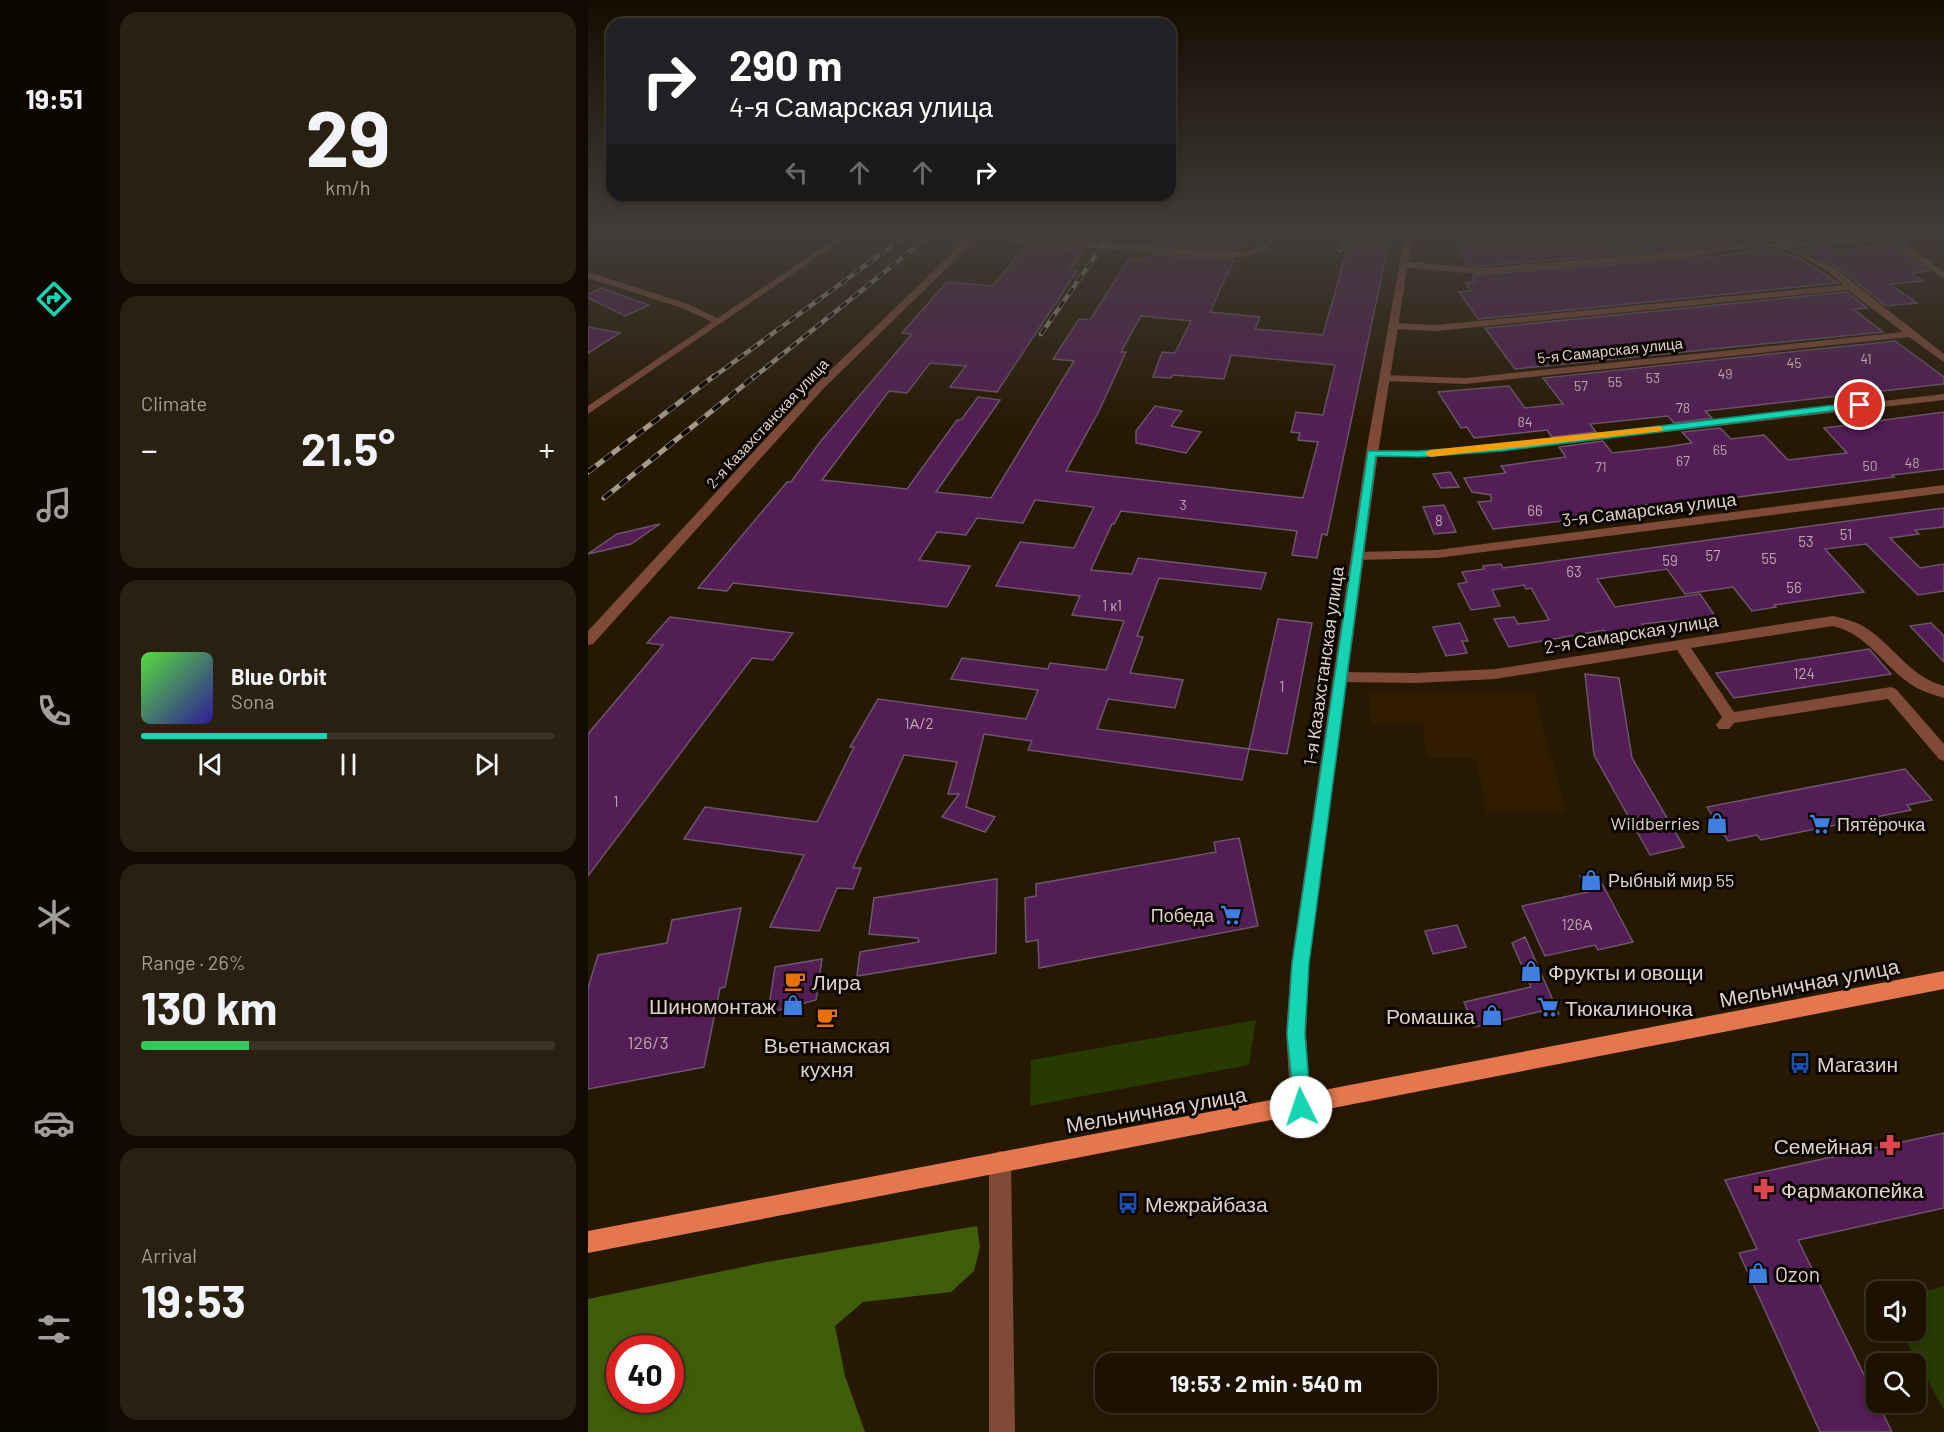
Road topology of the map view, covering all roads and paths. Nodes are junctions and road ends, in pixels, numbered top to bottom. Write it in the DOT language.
graph roads {
  1 [pos="663,299"];
  2 [pos="753,299"];
  3 [pos="910,299"];
  4 [pos="1399,299"];
  5 [pos="1731,299"];
  6 [pos="1868,299"];
  7 [pos="720,322"];
  8 [pos="1393,326"];
  9 [pos="1910,334"];
  10 [pos="1944,359"];
  11 [pos="1384,378"];
  12 [pos="1944,397"];
  13 [pos="588,411"];
  14 [pos="1372,453"];
  15 [pos="1944,489"];
  16 [pos="1358,556"];
  17 [pos="588,640"];
  18 [pos="1681,645"];
  19 [pos="1341,677"];
  20 [pos="1944,692"];
  21 [pos="1944,755"];
  22 [pos="1944,980"];
  23 [pos="1301,1107"];
  24 [pos="1000,1162"];
  25 [pos="588,1242"];
  26 [pos="1002,1432"];
  1 -- 7 [label="street"];
  2 -- 7 [label="street"];
  3 -- 17 [label="street, 2-я Казахстанская улица"];
  4 -- 8 [label="street, 1-я Казахстанская улица"];
  5 -- 8 [label="street"];
  6 -- 9 [label="street"];
  7 -- 13 [label="street"];
  8 -- 11 [label="street, 1-я Казахстанская улица"];
  9 -- 10 [label="street"];
  9 -- 11 [label="street, 5-я Самарская улица"];
  11 -- 14 [label="street, 1-я Казахстанская улица"];
  12 -- 14 [label="street"];
  14 -- 16 [label="street, 1-я Казахстанская улица"];
  15 -- 16 [label="street, 3-я Самарская улица"];
  16 -- 19 [label="street, 1-я Казахстанская улица"];
  18 -- 19 [label="street, 2-я Самарская улица"];
  18 -- 20 [label="street, 2-я Самарская улица"];
  18 -- 21 [label="street"];
  19 -- 23 [label="street, 1-я Казахстанская улица"];
  22 -- 23 [label="main road, Мельничная улица"];
  23 -- 24 [label="main road, Мельничная улица"];
  24 -- 25 [label="main road, Мельничная улица"];
  24 -- 26 [label="street"];
}
